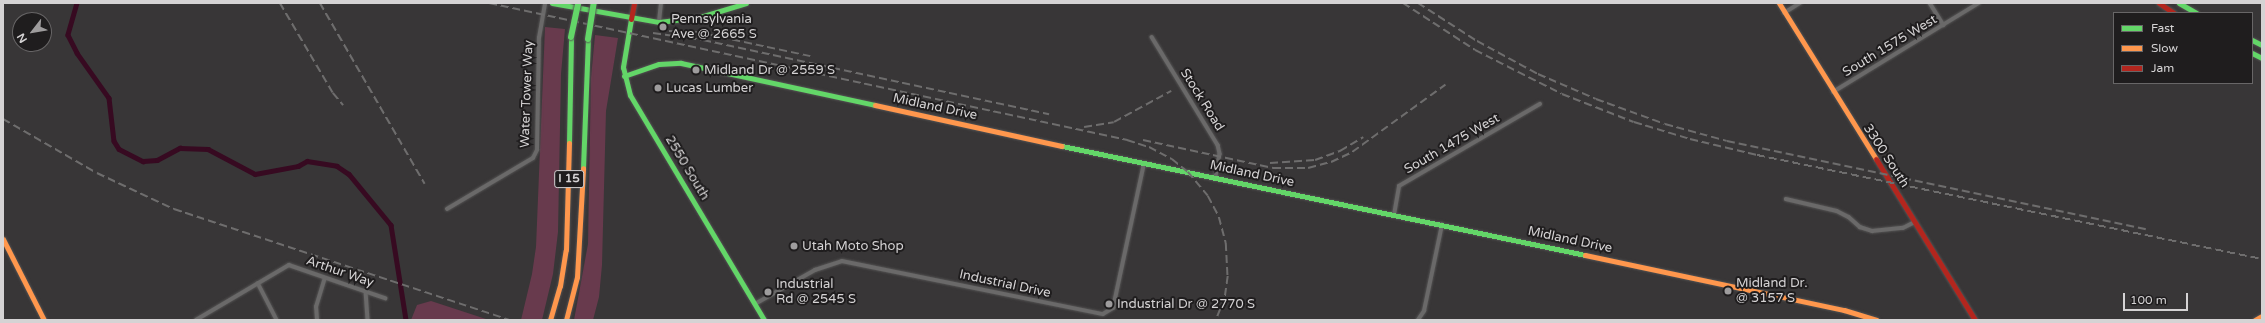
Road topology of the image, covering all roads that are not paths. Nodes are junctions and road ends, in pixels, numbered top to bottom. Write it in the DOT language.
graph roads {
  1 [pos="545,3"];
  2 [pos="552,3"];
  3 [pos="578,3"];
  4 [pos="594,3"];
  5 [pos="634,3"];
  6 [pos="661,3"];
  7 [pos="746,3"];
  8 [pos="1779,3"];
  9 [pos="1800,3"];
  10 [pos="1930,3"];
  11 [pos="1979,3"];
  12 [pos="2159,3"];
  13 [pos="2179,3"];
  14 [pos="1784,12"];
  15 [pos="2172,12"];
  16 [pos="2194,12"];
  17 [pos="631,19"];
  18 [pos="659,22"];
  19 [pos="1944,25"];
  20 [pos="1152,37"];
  21 [pos="2253,40"];
  22 [pos="2262,45"];
  23 [pos="624,76"];
  24 [pos="1832,93"];
  25 [pos="1540,104"];
  26 [pos="1144,164"];
  27 [pos="1216,177"];
  28 [pos="1786,199"];
  29 [pos="447,209"];
  30 [pos="1394,215"];
  31 [pos="1914,222"];
  32 [pos="1442,225"];
  33 [pos="3,239"];
  34 [pos="325,278"];
  35 [pos="258,283"];
  36 [pos="366,291"];
  37 [pos="385,298"];
  38 [pos="755,304"];
  39 [pos="2262,316"];
  40 [pos="44,320"];
  41 [pos="196,320"];
  42 [pos="277,320"];
  43 [pos="317,320"];
  44 [pos="368,320"];
  45 [pos="550,320"];
  46 [pos="566,320"];
  47 [pos="764,320"];
  48 [pos="1418,320"];
  49 [pos="1876,320"];
  50 [pos="1975,320"];
  51 [pos="2255,320"];
  1 -- 29 [label="street, Water Tower Way"];
  2 -- 17 [label="main road"];
  3 -- 45 [label="main road, I 15, bridge"];
  4 -- 46 [label="main road, I 15, bridge"];
  5 -- 17 [label="main road, 2550 South"];
  6 -- 18 [label="street"];
  7 -- 18 [label="main road"];
  8 -- 14 [label="main road, 3300 South"];
  9 -- 14 [label="street"];
  10 -- 19 [label="street"];
  11 -- 19 [label="street, South 1575 West"];
  12 -- 15 [label="main road"];
  13 -- 16 [label="main road"];
  14 -- 24 [label="main road, 3300 South"];
  17 -- 18 [label="main road"];
  17 -- 23 [label="main road, 2550 South"];
  19 -- 24 [label="street, South 1575 West"];
  20 -- 27 [label="street, Stock Road"];
  21 -- 22 [label="main road"];
  23 -- 26 [label="main road, Midland Drive"];
  23 -- 38 [label="main road, 2550 South"];
  24 -- 31 [label="main road, 3300 South"];
  25 -- 30 [label="street, South 1475 West"];
  26 -- 27 [label="main road, Midland Drive"];
  26 -- 38 [label="street, Industrial Drive"];
  27 -- 30 [label="main road, Midland Drive"];
  28 -- 31 [label="street"];
  30 -- 32 [label="main road, Midland Drive"];
  31 -- 50 [label="main road, 3300 South"];
  32 -- 48 [label="street"];
  32 -- 49 [label="main road, Midland Drive"];
  33 -- 40 [label="main road"];
  34 -- 35 [label="street, Arthur Way"];
  34 -- 36 [label="street, Arthur Way"];
  34 -- 43 [label="street"];
  35 -- 41 [label="street"];
  35 -- 42 [label="street"];
  36 -- 37 [label="street, Arthur Way"];
  36 -- 44 [label="street"];
  38 -- 47 [label="main road, 2550 South"];
  39 -- 51 [label="main road"];
}
